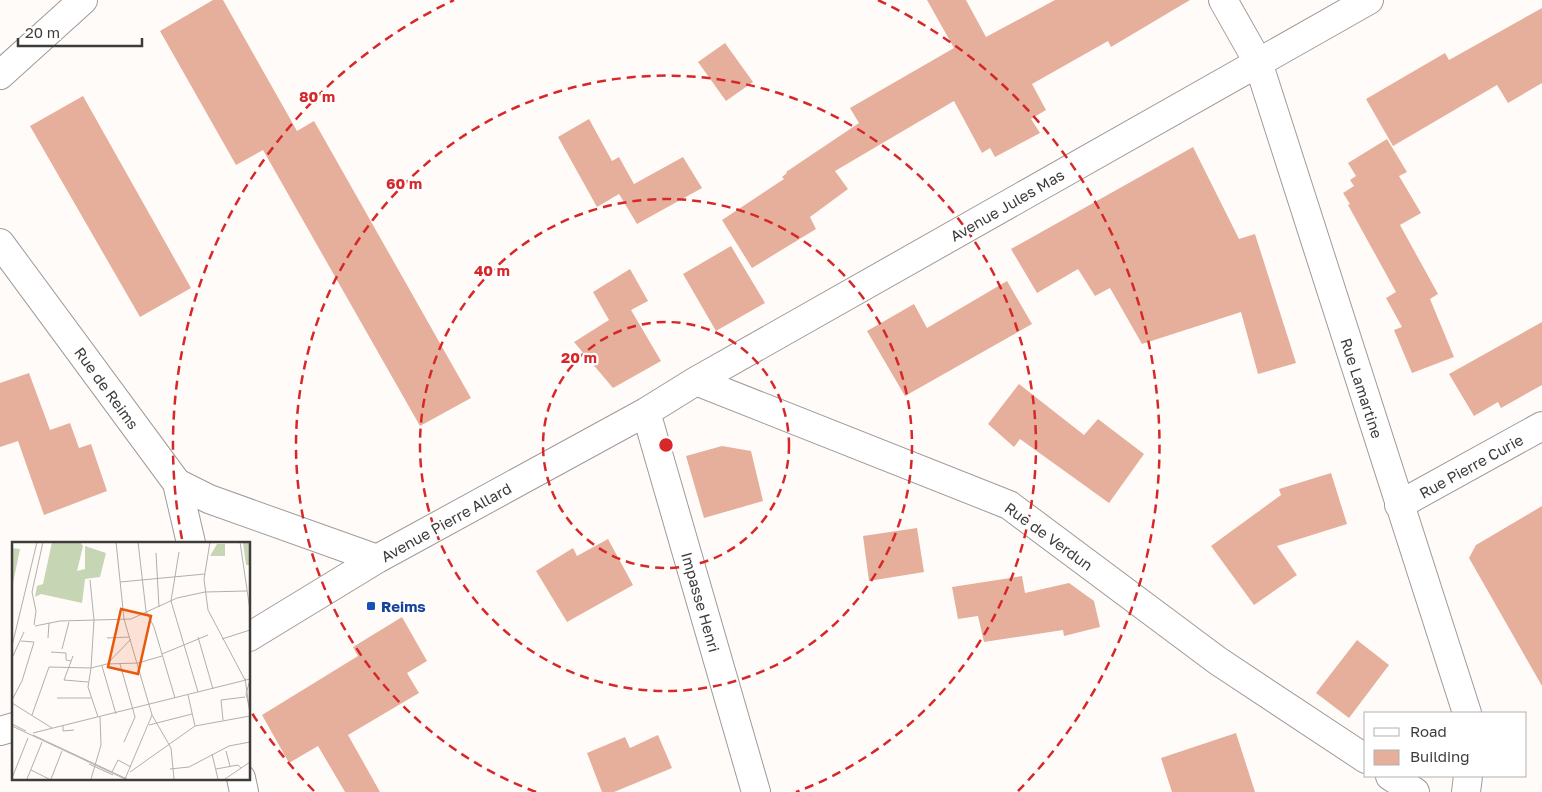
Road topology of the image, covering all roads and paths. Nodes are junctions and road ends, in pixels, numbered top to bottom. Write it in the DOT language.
graph roads {
  1 [pos="83,0"];
  2 [pos="1223,0"];
  3 [pos="1369,0"];
  4 [pos="1258,62"];
  5 [pos="0,75"];
  6 [pos="0,243"];
  7 [pos="696,382"];
  8 [pos="646,412"];
  9 [pos="1542,426"];
  10 [pos="177,483"];
  11 [pos="1399,505"];
  12 [pos="191,542"];
  13 [pos="377,560"];
  14 [pos="250,636"];
  15 [pos="1467,712"];
  16 [pos="12,727"];
  17 [pos="0,731"];
  18 [pos="1364,758"];
  19 [pos="1392,777"];
  20 [pos="1468,777"];
  21 [pos="756,792"];
  22 [pos="1415,792"];
  23 [pos="1466,792"];
  1 -- 5 [label="street"];
  2 -- 4 [label="street, Rue Lamartine"];
  3 -- 4 [label="street, Avenue Jules Mas"];
  4 -- 7 [label="street, Avenue Jules Mas"];
  4 -- 11 [label="street, Rue Lamartine"];
  6 -- 10 [label="street, Rue de Reims"];
  7 -- 8 [label="street, Avenue Jules Mas"];
  7 -- 18 [label="street, Rue de Verdun"];
  8 -- 13 [label="street, Avenue Pierre Allard"];
  8 -- 21 [label="street, Impasse Henri"];
  9 -- 11 [label="street, Rue Pierre Curie"];
  10 -- 12 [label="street, Rue de Reims"];
  10 -- 13 [label="street"];
  11 -- 15 [label="street, Rue Lamartine"];
  13 -- 14 [label="street, Avenue Pierre Allard"];
  16 -- 17 [label="street"];
  19 -- 22 [label="street"];
  20 -- 23 [label="street"];
}
